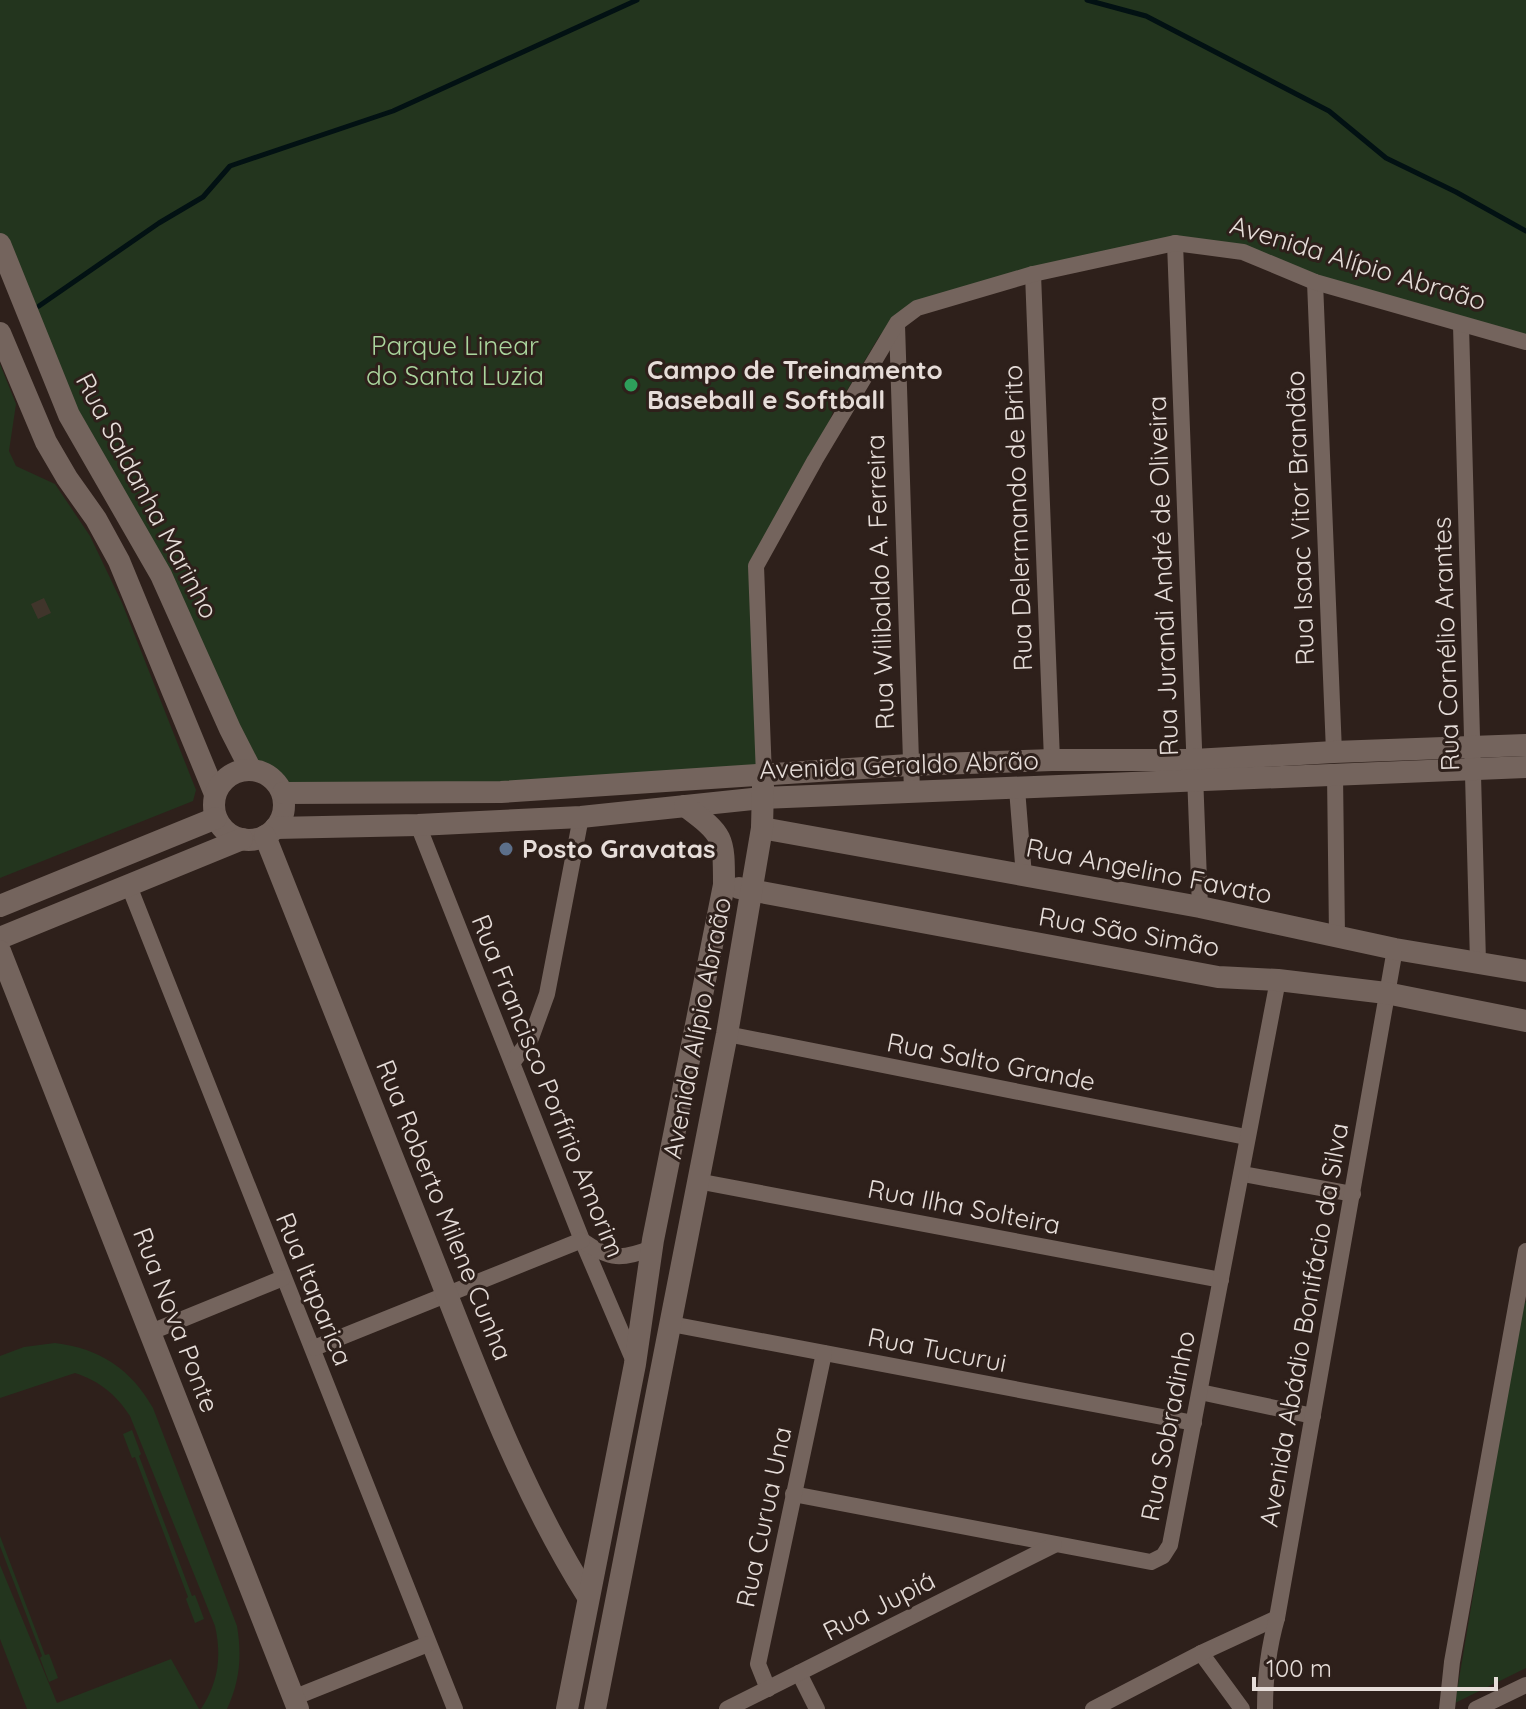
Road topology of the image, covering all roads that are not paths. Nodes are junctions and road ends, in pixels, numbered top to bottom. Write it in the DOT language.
graph roads {
  1 [pos="1175,243"];
  2 [pos="0,244"];
  3 [pos="1033,274"];
  4 [pos="1315,282"];
  5 [pos="897,323"];
  6 [pos="1461,325"];
  7 [pos="0,333"];
  8 [pos="1526,342"];
  9 [pos="1526,745"];
  10 [pos="1473,758"];
  11 [pos="1052,760"];
  12 [pos="1334,763"];
  13 [pos="909,765"];
  14 [pos="1526,767"];
  15 [pos="251,770"];
  16 [pos="1194,770"];
  17 [pos="763,787"];
  18 [pos="1017,789"];
  19 [pos="501,792"];
  20 [pos="912,792"];
  21 [pos="283,793"];
  22 [pos="215,794"];
  23 [pos="685,806"];
  24 [pos="581,817"];
  25 [pos="216,818"];
  26 [pos="501,820"];
  27 [pos="418,825"];
  28 [pos="762,828"];
  29 [pos="270,832"];
  30 [pos="242,839"];
  31 [pos="1024,876"];
  32 [pos="724,885"];
  33 [pos="129,886"];
  34 [pos="752,890"];
  35 [pos="0,906"];
  36 [pos="1200,907"];
  37 [pos="1337,937"];
  38 [pos="0,938"];
  39 [pos="1395,949"];
  40 [pos="0,951"];
  41 [pos="1478,962"];
  42 [pos="1526,971"];
  43 [pos="1278,980"];
  44 [pos="1386,993"];
  45 [pos="1526,1021"];
  46 [pos="727,1034"];
  47 [pos="513,1062"];
  48 [pos="1246,1137"];
  49 [pos="1243,1174"];
  50 [pos="697,1181"];
  51 [pos="1353,1194"];
  52 [pos="582,1240"];
  53 [pos="652,1248"];
  54 [pos="684,1252"];
  55 [pos="1525,1264"];
  56 [pos="283,1278"];
  57 [pos="1221,1280"];
  58 [pos="447,1295"];
  59 [pos="671,1324"];
  60 [pos="151,1332"];
  61 [pos="314,1348"];
  62 [pos="824,1353"];
  63 [pos="635,1364"];
  64 [pos="1200,1392"];
  65 [pos="1313,1416"];
  66 [pos="1194,1423"];
  67 [pos="793,1494"];
  68 [pos="1054,1545"];
  69 [pos="588,1597"];
  70 [pos="1277,1618"];
  71 [pos="428,1644"];
  72 [pos="1201,1653"];
  73 [pos="799,1673"];
  74 [pos="1526,1685"];
  75 [pos="768,1689"];
  76 [pos="295,1704"];
  77 [pos="455,1709"];
  78 [pos="567,1709"];
  79 [pos="595,1709"];
  80 [pos="727,1709"];
  81 [pos="817,1709"];
  82 [pos="1093,1709"];
  83 [pos="1242,1709"];
  84 [pos="1265,1709"];
  85 [pos="1447,1709"];
  86 [pos="1476,1709"];
  1 -- 3 [label="street, Avenida Alípio Abraão"];
  1 -- 4 [label="street, Avenida Alípio Abraão"];
  1 -- 16 [label="street, Rua Jurandi André de Oliveira"];
  2 -- 15 [label="street, Rua Saldanha Marinho"];
  3 -- 5 [label="street, Avenida Alípio Abraão"];
  3 -- 11 [label="street, Rua Delermando de Brito"];
  4 -- 6 [label="street, Avenida Alípio Abraão"];
  4 -- 12 [label="street, Rua Isaac Vitor Brandão"];
  5 -- 13 [label="street, Rua Wilibaldo A. Ferreira"];
  5 -- 17 [label="street, Avenida Alípio Abraão"];
  6 -- 8 [label="street, Avenida Alípio Abraão"];
  6 -- 10 [label="street, Rua Cornélio Arantes"];
  7 -- 22 [label="street"];
  9 -- 10 [label="street, Avenida Geraldo Abrão"];
  10 -- 12 [label="street, Avenida Geraldo Abrão"];
  10 -- 14 [label="street, Avenida Geraldo Abrão"];
  10 -- 41 [label="street, Rua Cornélio Arantes"];
  11 -- 13 [label="street, Avenida Geraldo Abrão"];
  11 -- 16 [label="street, Avenida Geraldo Abrão"];
  12 -- 16 [label="street, Avenida Geraldo Abrão"];
  12 -- 37 [label="street, Rua Isaac Vitor Brandão"];
  13 -- 17 [label="street, Avenida Geraldo Abrão"];
  13 -- 20 [label="street, Rua Wilibaldo A. Ferreira"];
  15 -- 21 [label="street"];
  15 -- 22 [label="street"];
  16 -- 18 [label="street, Avenida Geraldo Abrão"];
  16 -- 36 [label="street, Rua Jurandi André de Oliveira"];
  17 -- 19 [label="street, Avenida Geraldo Abrão"];
  17 -- 20 [label="street, Avenida Geraldo Abrão"];
  17 -- 23 [label="street, Avenida Geraldo Abrão"];
  17 -- 28 [label="street, Avenida Alípio Abraão"];
  18 -- 20 [label="street, Avenida Geraldo Abrão"];
  18 -- 31 [label="street"];
  19 -- 21 [label="street, Avenida Geraldo Abrão"];
  19 -- 26 [label="street"];
  21 -- 29 [label="street"];
  22 -- 25 [label="street"];
  23 -- 24 [label="street, Avenida Geraldo Abrão"];
  23 -- 32 [label="street, Avenida Alípio Abraão"];
  24 -- 26 [label="street, Avenida Geraldo Abrão"];
  24 -- 47 [label="street"];
  25 -- 30 [label="street"];
  25 -- 35 [label="street"];
  26 -- 27 [label="street, Avenida Geraldo Abrão"];
  27 -- 29 [label="street, Avenida Geraldo Abrão"];
  27 -- 47 [label="street, Rua Francisco Porfírio Amorim"];
  28 -- 31 [label="street, Rua Angelino Favato"];
  28 -- 34 [label="street, Avenida Alípio Abraão"];
  29 -- 30 [label="street, Avenida Geraldo Abrão"];
  29 -- 58 [label="street, Rua Roberto Milene Cunha"];
  30 -- 33 [label="street, Avenida Geraldo Abrão"];
  31 -- 36 [label="street, Rua Angelino Favato"];
  32 -- 34 [label="street, Rua São Simão"];
  32 -- 53 [label="street, Avenida Alípio Abraão"];
  33 -- 38 [label="street, Avenida Geraldo Abrão"];
  33 -- 56 [label="street, Rua Itaparica"];
  34 -- 43 [label="street, Rua São Simão"];
  34 -- 46 [label="street, Avenida Alípio Abraão"];
  36 -- 37 [label="street, Rua Angelino Favato"];
  37 -- 39 [label="street, Rua Angelino Favato"];
  39 -- 41 [label="street, Rua Angelino Favato"];
  39 -- 44 [label="street, Avenida Abádio Bonifácio da Silva"];
  40 -- 60 [label="street, Rua Nova Ponte"];
  41 -- 42 [label="street, Rua Angelino Favato"];
  43 -- 44 [label="street, Rua São Simão"];
  43 -- 48 [label="street, Rua Sobradinho"];
  44 -- 45 [label="street, Rua São Simão"];
  44 -- 51 [label="street, Avenida Abádio Bonifácio da Silva"];
  46 -- 48 [label="street, Rua Salto Grande"];
  46 -- 50 [label="street, Avenida Alípio Abraão"];
  47 -- 52 [label="street, Rua Francisco Porfírio Amorim"];
  48 -- 49 [label="street, Rua Sobradinho"];
  49 -- 51 [label="street"];
  49 -- 57 [label="street, Rua Sobradinho"];
  50 -- 54 [label="street, Avenida Alípio Abraão"];
  50 -- 57 [label="street, Rua Ilha Solteira"];
  51 -- 65 [label="street, Avenida Abádio Bonifácio da Silva"];
  52 -- 53 [label="street"];
  52 -- 58 [label="street"];
  52 -- 63 [label="street, Rua Francisco Porfírio Amorim"];
  53 -- 54 [label="street"];
  53 -- 63 [label="street, Avenida Alípio Abraão"];
  54 -- 59 [label="street, Avenida Alípio Abraão"];
  55 -- 85 [label="street"];
  56 -- 60 [label="street"];
  56 -- 61 [label="street, Rua Itaparica"];
  57 -- 64 [label="street, Rua Sobradinho"];
  58 -- 61 [label="street"];
  58 -- 69 [label="street, Rua Roberto Milene Cunha"];
  59 -- 62 [label="street, Rua Tucurui"];
  59 -- 79 [label="street, Avenida Alípio Abraão"];
  60 -- 76 [label="street, Rua Nova Ponte"];
  61 -- 71 [label="street, Rua Itaparica"];
  62 -- 66 [label="street, Rua Tucurui"];
  62 -- 67 [label="street, Rua Curua Una"];
  63 -- 69 [label="street, Avenida Alípio Abraão"];
  64 -- 65 [label="street"];
  64 -- 66 [label="street, Rua Sobradinho"];
  65 -- 70 [label="street, Avenida Abádio Bonifácio da Silva"];
  66 -- 68 [label="street, Rua Sobradinho"];
  67 -- 68 [label="street, Rua Sobradinho"];
  67 -- 75 [label="street, Rua Curua Una"];
  68 -- 73 [label="street, Rua Jupiá"];
  69 -- 78 [label="street, Avenida Alípio Abraão"];
  70 -- 72 [label="street"];
  70 -- 84 [label="street, Avenida Abádio Bonifácio da Silva"];
  71 -- 76 [label="street"];
  71 -- 77 [label="street, Rua Itaparica"];
  72 -- 82 [label="street"];
  72 -- 83 [label="street"];
  73 -- 75 [label="street, Rua Jupiá"];
  73 -- 81 [label="street"];
  74 -- 86 [label="street"];
  75 -- 80 [label="street, Rua Jupiá"];
}
